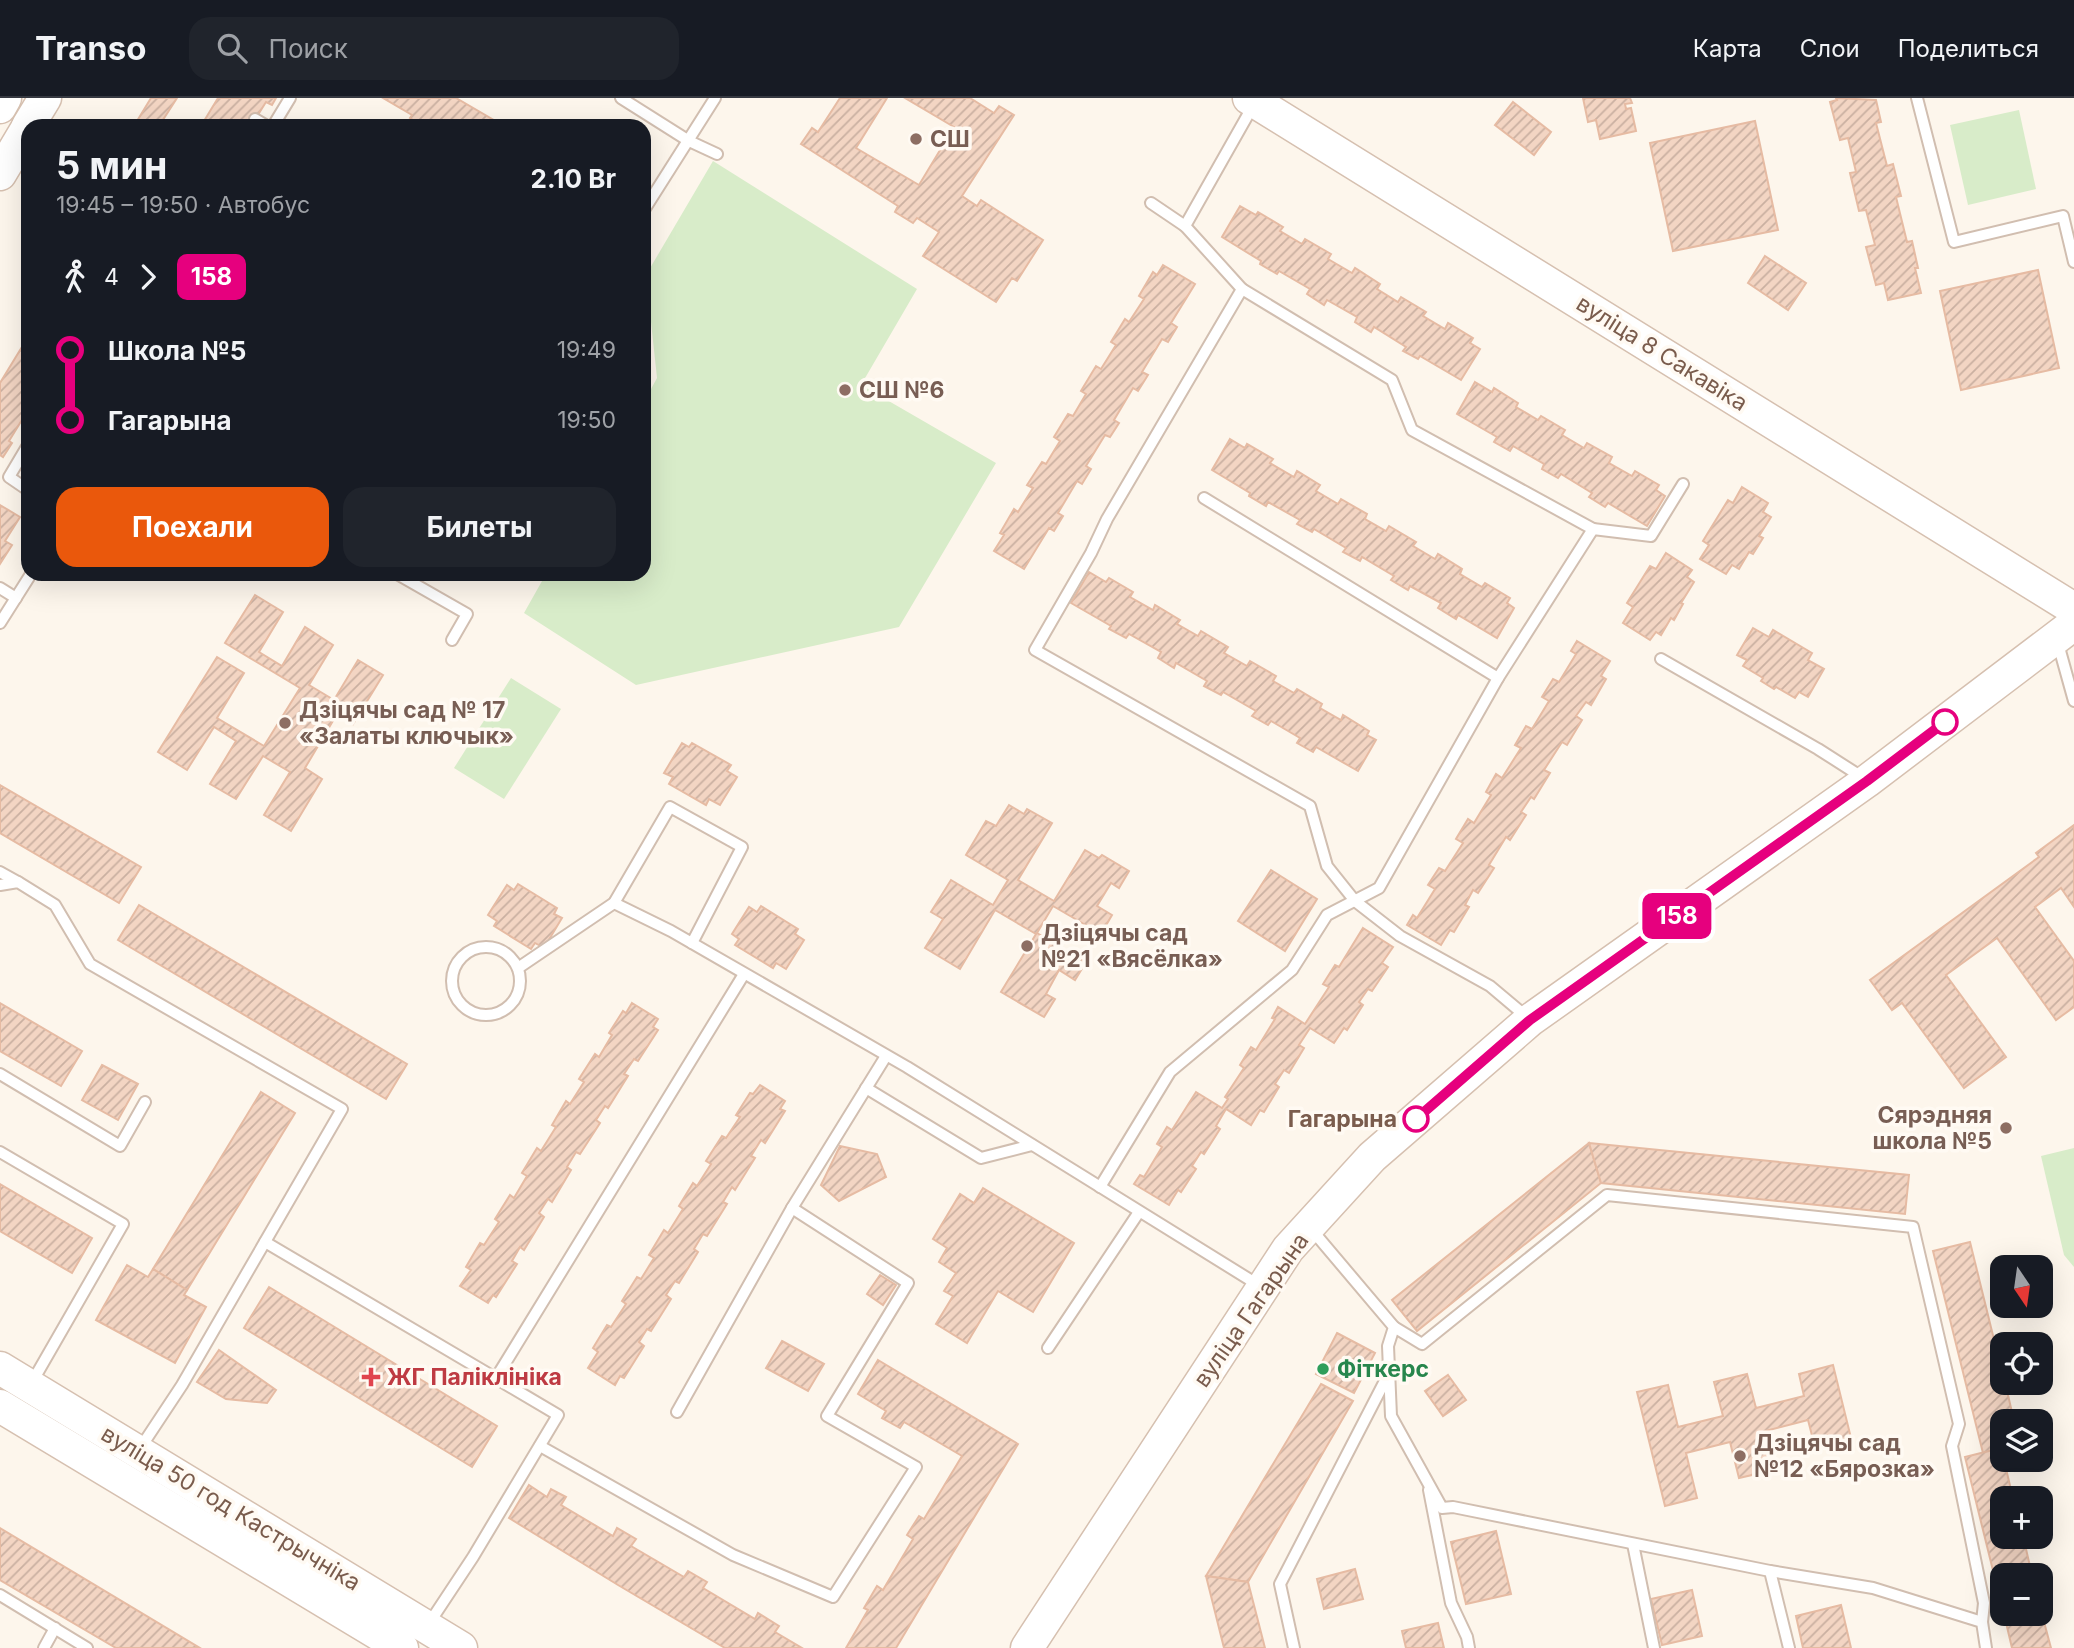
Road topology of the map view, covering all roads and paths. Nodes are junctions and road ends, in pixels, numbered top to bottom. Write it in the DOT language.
graph roads {
  1 [pos="5,98"];
  2 [pos="45,98"];
  3 [pos="290,98"];
  4 [pos="621,98"];
  5 [pos="715,98"];
  6 [pos="1917,98"];
  7 [pos="1252,100"];
  8 [pos="0,107"];
  9 [pos="32,119"];
  10 [pos="277,119"];
  11 [pos="21,138"];
  12 [pos="688,141"];
  13 [pos="717,154"];
  14 [pos="0,174"];
  15 [pos="651,199"];
  16 [pos="1151,203"];
  17 [pos="1185,226"];
  18 [pos="2074,262"];
  19 [pos="1242,289"];
  20 [pos="21,457"];
  21 [pos="1684,484"];
  22 [pos="21,486"];
  23 [pos="1204,498"];
  24 [pos="1593,529"];
  25 [pos="27,581"];
  26 [pos="409,581"];
  27 [pos="0,588"];
  28 [pos="16,598"];
  29 [pos="2074,609"];
  30 [pos="0,623"];
  31 [pos="2065,631"];
  32 [pos="452,640"];
  33 [pos="1661,659"];
  34 [pos="1498,678"];
  35 [pos="2074,701"];
  36 [pos="1867,781"];
  37 [pos="0,872"];
  38 [pos="18,882"];
  39 [pos="0,885"];
  40 [pos="1355,901"];
  41 [pos="614,903"];
  42 [pos="692,943"];
  43 [pos="518,968"];
  44 [pos="744,974"];
  45 [pos="1530,1020"];
  46 [pos="886,1056"];
  47 [pos="0,1074"];
  48 [pos="866,1088"];
  49 [pos="145,1102"];
  50 [pos="1032,1145"];
  51 [pos="0,1152"];
  52 [pos="1100,1187"];
  53 [pos="792,1208"];
  54 [pos="1139,1212"];
  55 [pos="1308,1226"];
  56 [pos="265,1242"];
  57 [pos="1262,1287"];
  58 [pos="1394,1327"];
  59 [pos="1048,1348"];
  60 [pos="0,1368"];
  61 [pos="1389,1372"];
  62 [pos="496,1378"];
  63 [pos="30,1386"];
  64 [pos="0,1406"];
  65 [pos="677,1412"];
  66 [pos="540,1446"];
  67 [pos="137,1452"];
  68 [pos="1427,1480"];
  69 [pos="1633,1544"];
  70 [pos="1770,1572"];
  71 [pos="0,1595"];
  72 [pos="1982,1622"];
  73 [pos="427,1627"];
  74 [pos="55,1628"];
  75 [pos="44,1648"];
  76 [pos="88,1648"];
  77 [pos="402,1648"];
  78 [pos="461,1648"];
  79 [pos="1027,1648"];
  80 [pos="1294,1648"];
  81 [pos="1469,1648"];
  82 [pos="1654,1648"];
  83 [pos="1789,1648"];
  84 [pos="1986,1648"];
  1 -- 8 [label="main road"];
  2 -- 9 [label="main road"];
  3 -- 10 [label="lane"];
  4 -- 12 [label="lane"];
  5 -- 12 [label="lane"];
  6 -- 18 [label="lane"];
  7 -- 17 [label="lane"];
  7 -- 29 [label="main road, вуліца 8 Сакавіка"];
  11 -- 14 [label="main road"];
  12 -- 13 [label="lane"];
  12 -- 15 [label="lane"];
  16 -- 17 [label="lane"];
  17 -- 19 [label="lane"];
  19 -- 24 [label="lane"];
  19 -- 40 [label="lane"];
  20 -- 22 [label="lane"];
  21 -- 24 [label="lane"];
  23 -- 34 [label="lane"];
  24 -- 34 [label="lane"];
  25 -- 28 [label="lane"];
  26 -- 32 [label="lane"];
  27 -- 28 [label="lane"];
  28 -- 30 [label="lane"];
  31 -- 35 [label="lane"];
  31 -- 36 [label="main road, вуліца Гагарына"];
  33 -- 36 [label="lane"];
  34 -- 40 [label="lane"];
  36 -- 45 [label="main road, вуліца Гагарына"];
  37 -- 38 [label="lane"];
  38 -- 39 [label="lane"];
  38 -- 56 [label="lane"];
  40 -- 45 [label="lane"];
  40 -- 52 [label="lane"];
  41 -- 42 [label="lane"];
  41 -- 42 [label="lane"];
  41 -- 43 [label="lane"];
  42 -- 44 [label="lane"];
  43 -- 43 [label="lane"];
  44 -- 46 [label="lane"];
  44 -- 62 [label="lane"];
  45 -- 55 [label="main road, вуліца Гагарына"];
  46 -- 48 [label="lane"];
  46 -- 50 [label="lane"];
  47 -- 49 [label="lane"];
  48 -- 50 [label="lane"];
  48 -- 53 [label="lane"];
  50 -- 52 [label="lane"];
  51 -- 63 [label="lane"];
  52 -- 54 [label="lane"];
  53 -- 65 [label="lane"];
  53 -- 66 [label="lane"];
  54 -- 57 [label="lane"];
  54 -- 59 [label="lane"];
  55 -- 57 [label="main road, вуліца Гагарына"];
  55 -- 58 [label="lane"];
  56 -- 62 [label="lane"];
  56 -- 67 [label="lane"];
  57 -- 79 [label="main road, вуліца Гагарына"];
  58 -- 61 [label="lane"];
  58 -- 72 [label="lane"];
  60 -- 63 [label="main road, вуліца 50 год Кастрычніка"];
  61 -- 68 [label="lane"];
  61 -- 80 [label="lane"];
  62 -- 66 [label="lane"];
  63 -- 67 [label="main road, вуліца 50 год Кастрычніка"];
  64 -- 77 [label="main road, вуліца 50 год Кастрычніка"];
  66 -- 73 [label="lane"];
  67 -- 73 [label="main road, вуліца 50 год Кастрычніка"];
  68 -- 69 [label="lane"];
  68 -- 81 [label="lane"];
  69 -- 70 [label="lane"];
  69 -- 82 [label="lane"];
  70 -- 72 [label="lane"];
  70 -- 83 [label="lane"];
  71 -- 74 [label="lane"];
  72 -- 84 [label="lane"];
  73 -- 78 [label="main road, вуліца 50 год Кастрычніка"];
  74 -- 75 [label="lane"];
  74 -- 76 [label="lane"];
}
